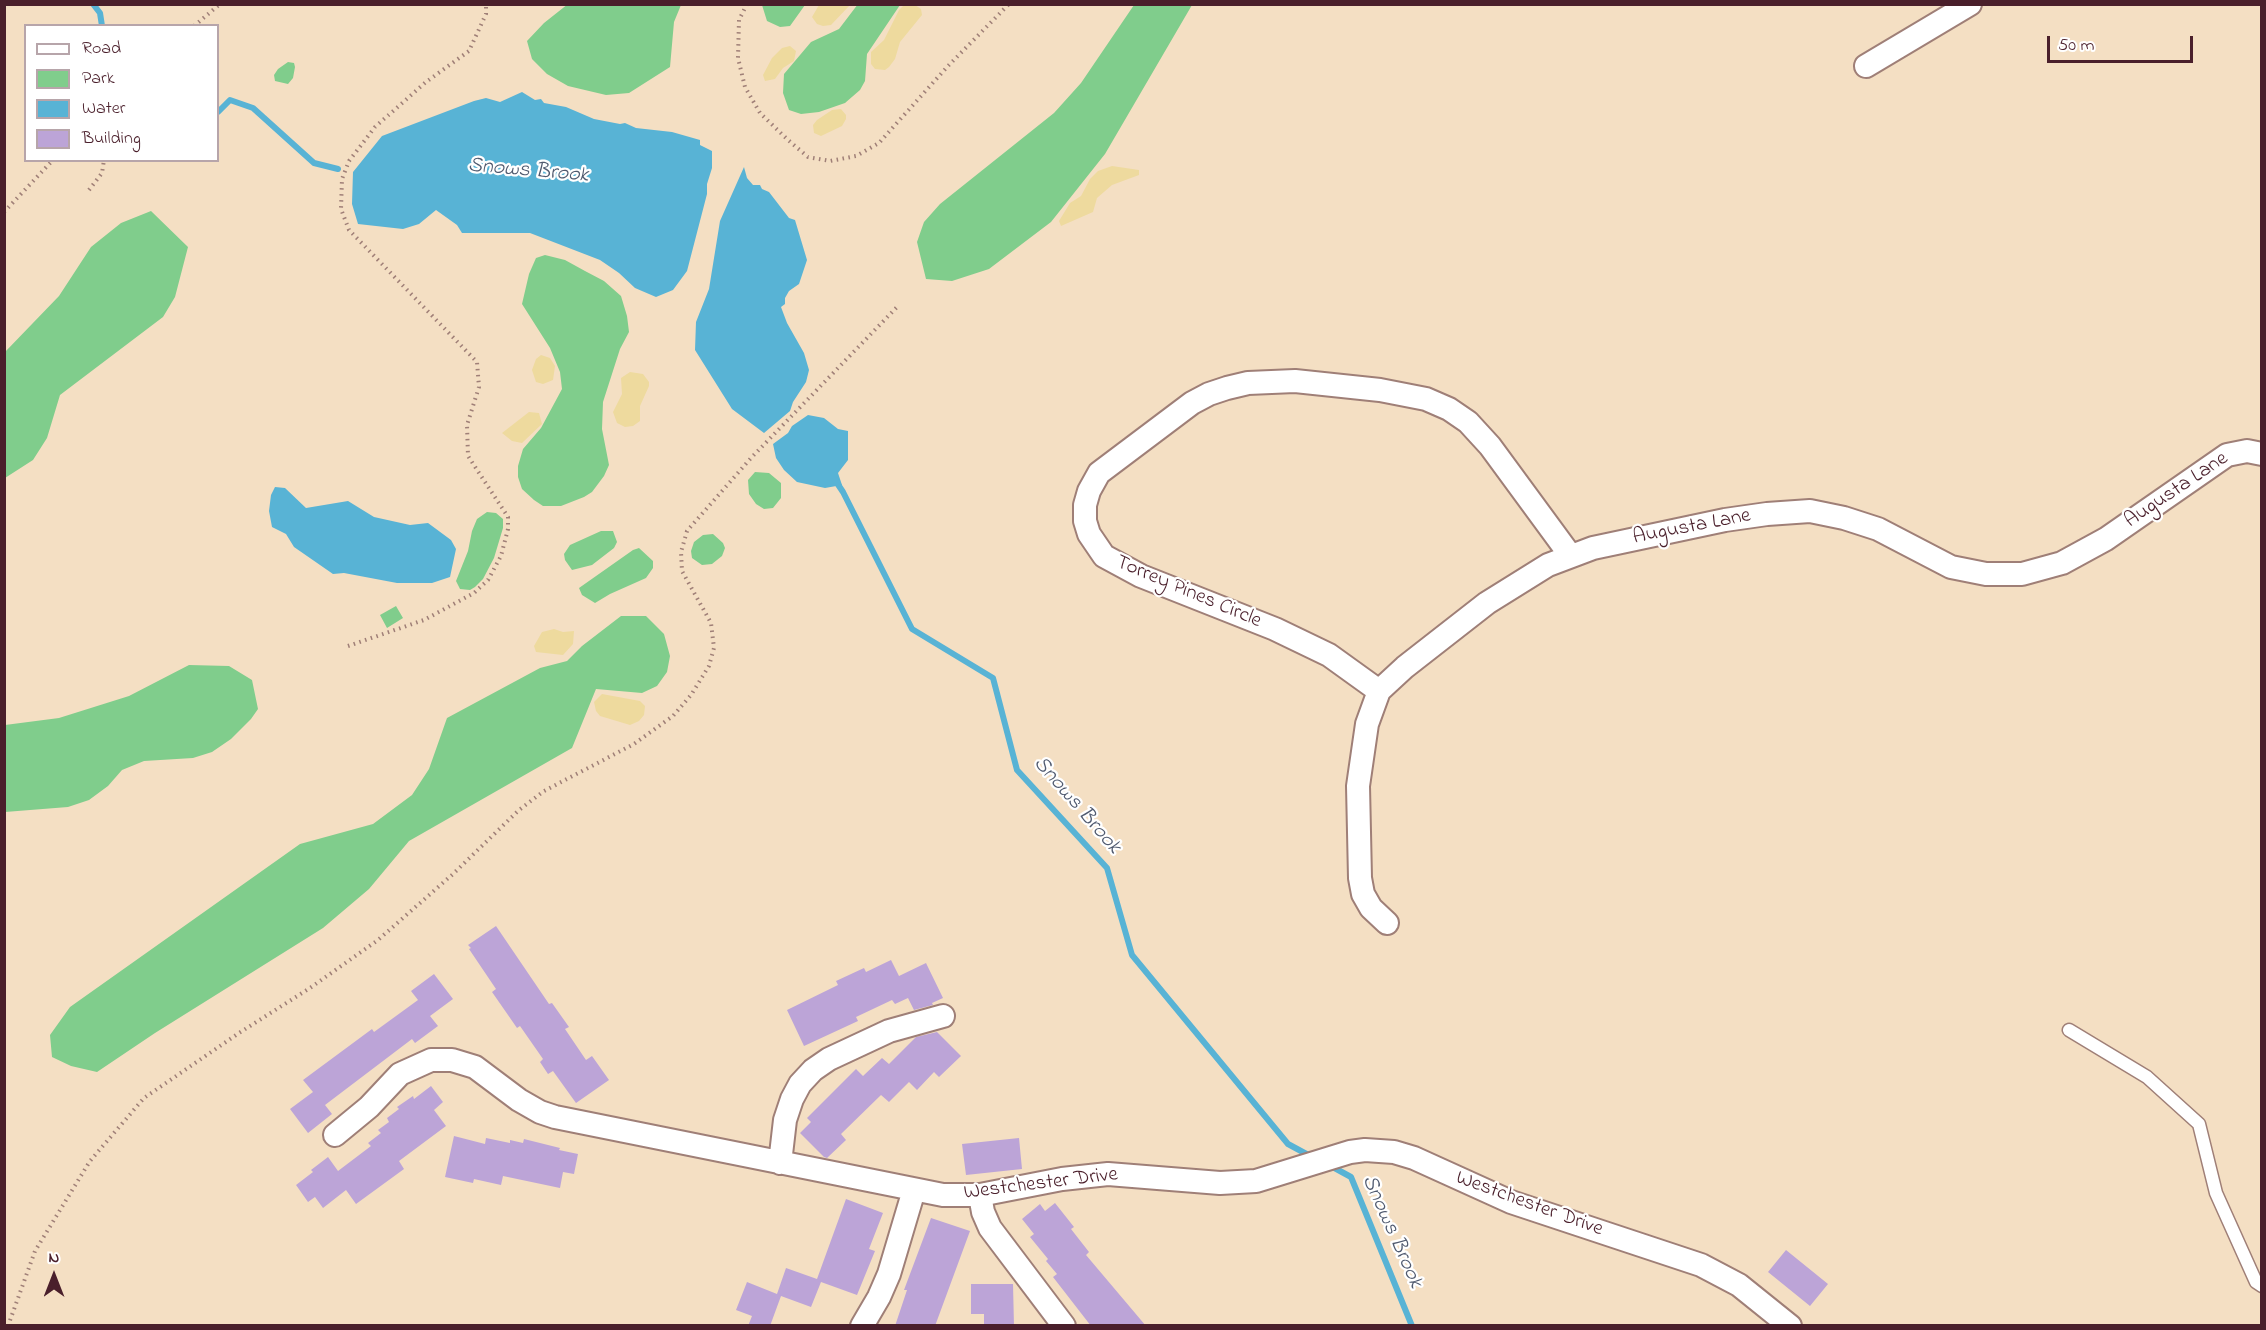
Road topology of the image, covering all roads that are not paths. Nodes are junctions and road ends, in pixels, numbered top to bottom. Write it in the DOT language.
graph roads {
  1 [pos="1970,4"];
  2 [pos="1866,66"];
  3 [pos="2254,453"];
  4 [pos="1570,555"];
  5 [pos="1379,691"];
  6 [pos="1387,923"];
  7 [pos="943,1016"];
  8 [pos="2068,1030"];
  9 [pos="335,1135"];
  10 [pos="780,1163"];
  11 [pos="914,1190"];
  12 [pos="980,1195"];
  13 [pos="2262,1286"];
  14 [pos="862,1326"];
  15 [pos="1064,1326"];
  16 [pos="1790,1326"];
  1 -- 2 [label="street"];
  3 -- 4 [label="street, Augusta Lane"];
  4 -- 5 [label="street, Augusta Lane"];
  4 -- 5 [label="street, Torrey Pines Circle"];
  5 -- 6 [label="street, Augusta Lane"];
  7 -- 10 [label="street"];
  8 -- 13 [label="lane"];
  9 -- 10 [label="street, Westchester Drive"];
  10 -- 11 [label="street, Westchester Drive"];
  11 -- 12 [label="street, Westchester Drive"];
  11 -- 14 [label="street"];
  12 -- 15 [label="street"];
  12 -- 16 [label="street, Westchester Drive"];
}
